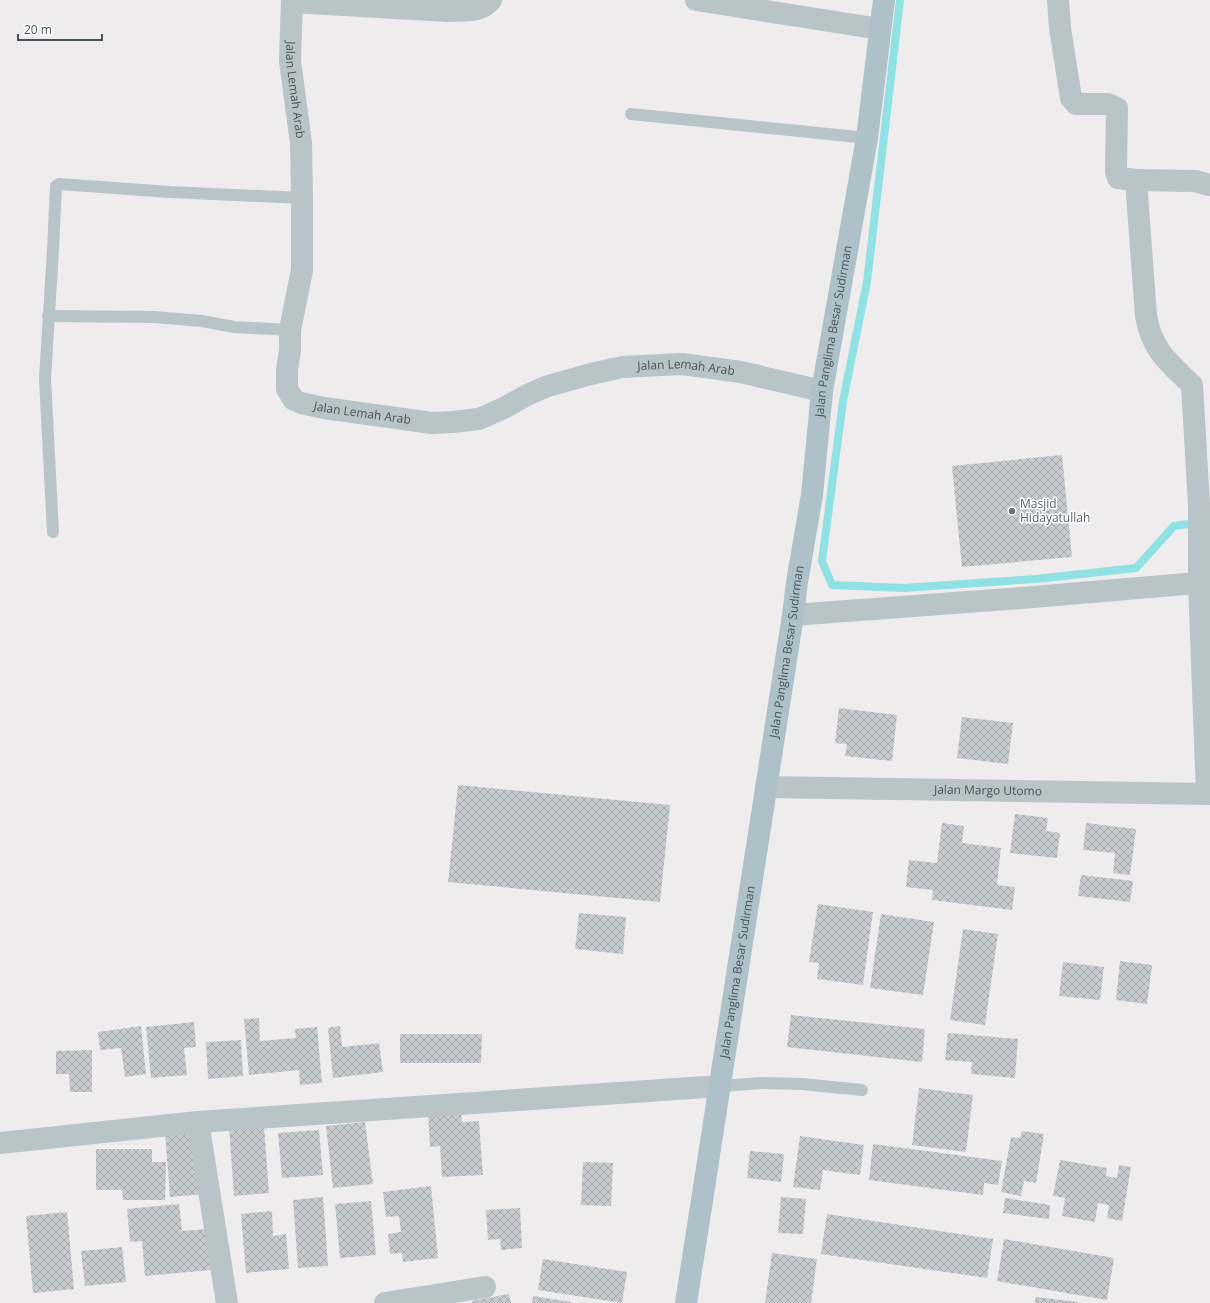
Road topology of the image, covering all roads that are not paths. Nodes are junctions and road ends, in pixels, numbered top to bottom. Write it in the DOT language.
graph roads {
  1 [pos="490,0"];
  2 [pos="696,0"];
  3 [pos="884,0"];
  4 [pos="1058,0"];
  5 [pos="292,1"];
  6 [pos="880,29"];
  7 [pos="631,114"];
  8 [pos="866,138"];
  9 [pos="1136,180"];
  10 [pos="1210,185"];
  11 [pos="302,198"];
  12 [pos="48,316"];
  13 [pos="290,330"];
  14 [pos="822,391"];
  15 [pos="53,532"];
  16 [pos="1205,582"];
  17 [pos="793,615"];
  18 [pos="766,787"];
  19 [pos="1209,794"];
  20 [pos="720,1086"];
  21 [pos="862,1090"];
  22 [pos="198,1122"];
  23 [pos="0,1143"];
  24 [pos="485,1287"];
  25 [pos="227,1303"];
  26 [pos="385,1303"];
  27 [pos="686,1303"];
  1 -- 5 [label="street"];
  2 -- 6 [label="street"];
  3 -- 6 [label="main road, Jalan Panglima Besar Sudirman"];
  4 -- 9 [label="street"];
  5 -- 11 [label="street, Jalan Lemah Arab"];
  6 -- 8 [label="main road, Jalan Panglima Besar Sudirman"];
  7 -- 8 [label="lane"];
  8 -- 14 [label="main road, Jalan Panglima Besar Sudirman"];
  9 -- 10 [label="street"];
  9 -- 16 [label="street"];
  11 -- 12 [label="lane"];
  11 -- 13 [label="street, Jalan Lemah Arab"];
  12 -- 13 [label="lane"];
  12 -- 15 [label="lane"];
  13 -- 14 [label="street, Jalan Lemah Arab"];
  14 -- 17 [label="main road, Jalan Panglima Besar Sudirman"];
  16 -- 17 [label="street"];
  16 -- 19 [label="street"];
  17 -- 18 [label="main road, Jalan Panglima Besar Sudirman"];
  18 -- 19 [label="street, Jalan Margo Utomo"];
  18 -- 20 [label="main road, Jalan Panglima Besar Sudirman"];
  20 -- 21 [label="lane"];
  20 -- 22 [label="street"];
  20 -- 27 [label="main road, Jalan Panglima Besar Sudirman"];
  22 -- 23 [label="street"];
  22 -- 25 [label="street"];
  24 -- 26 [label="street"];
}
